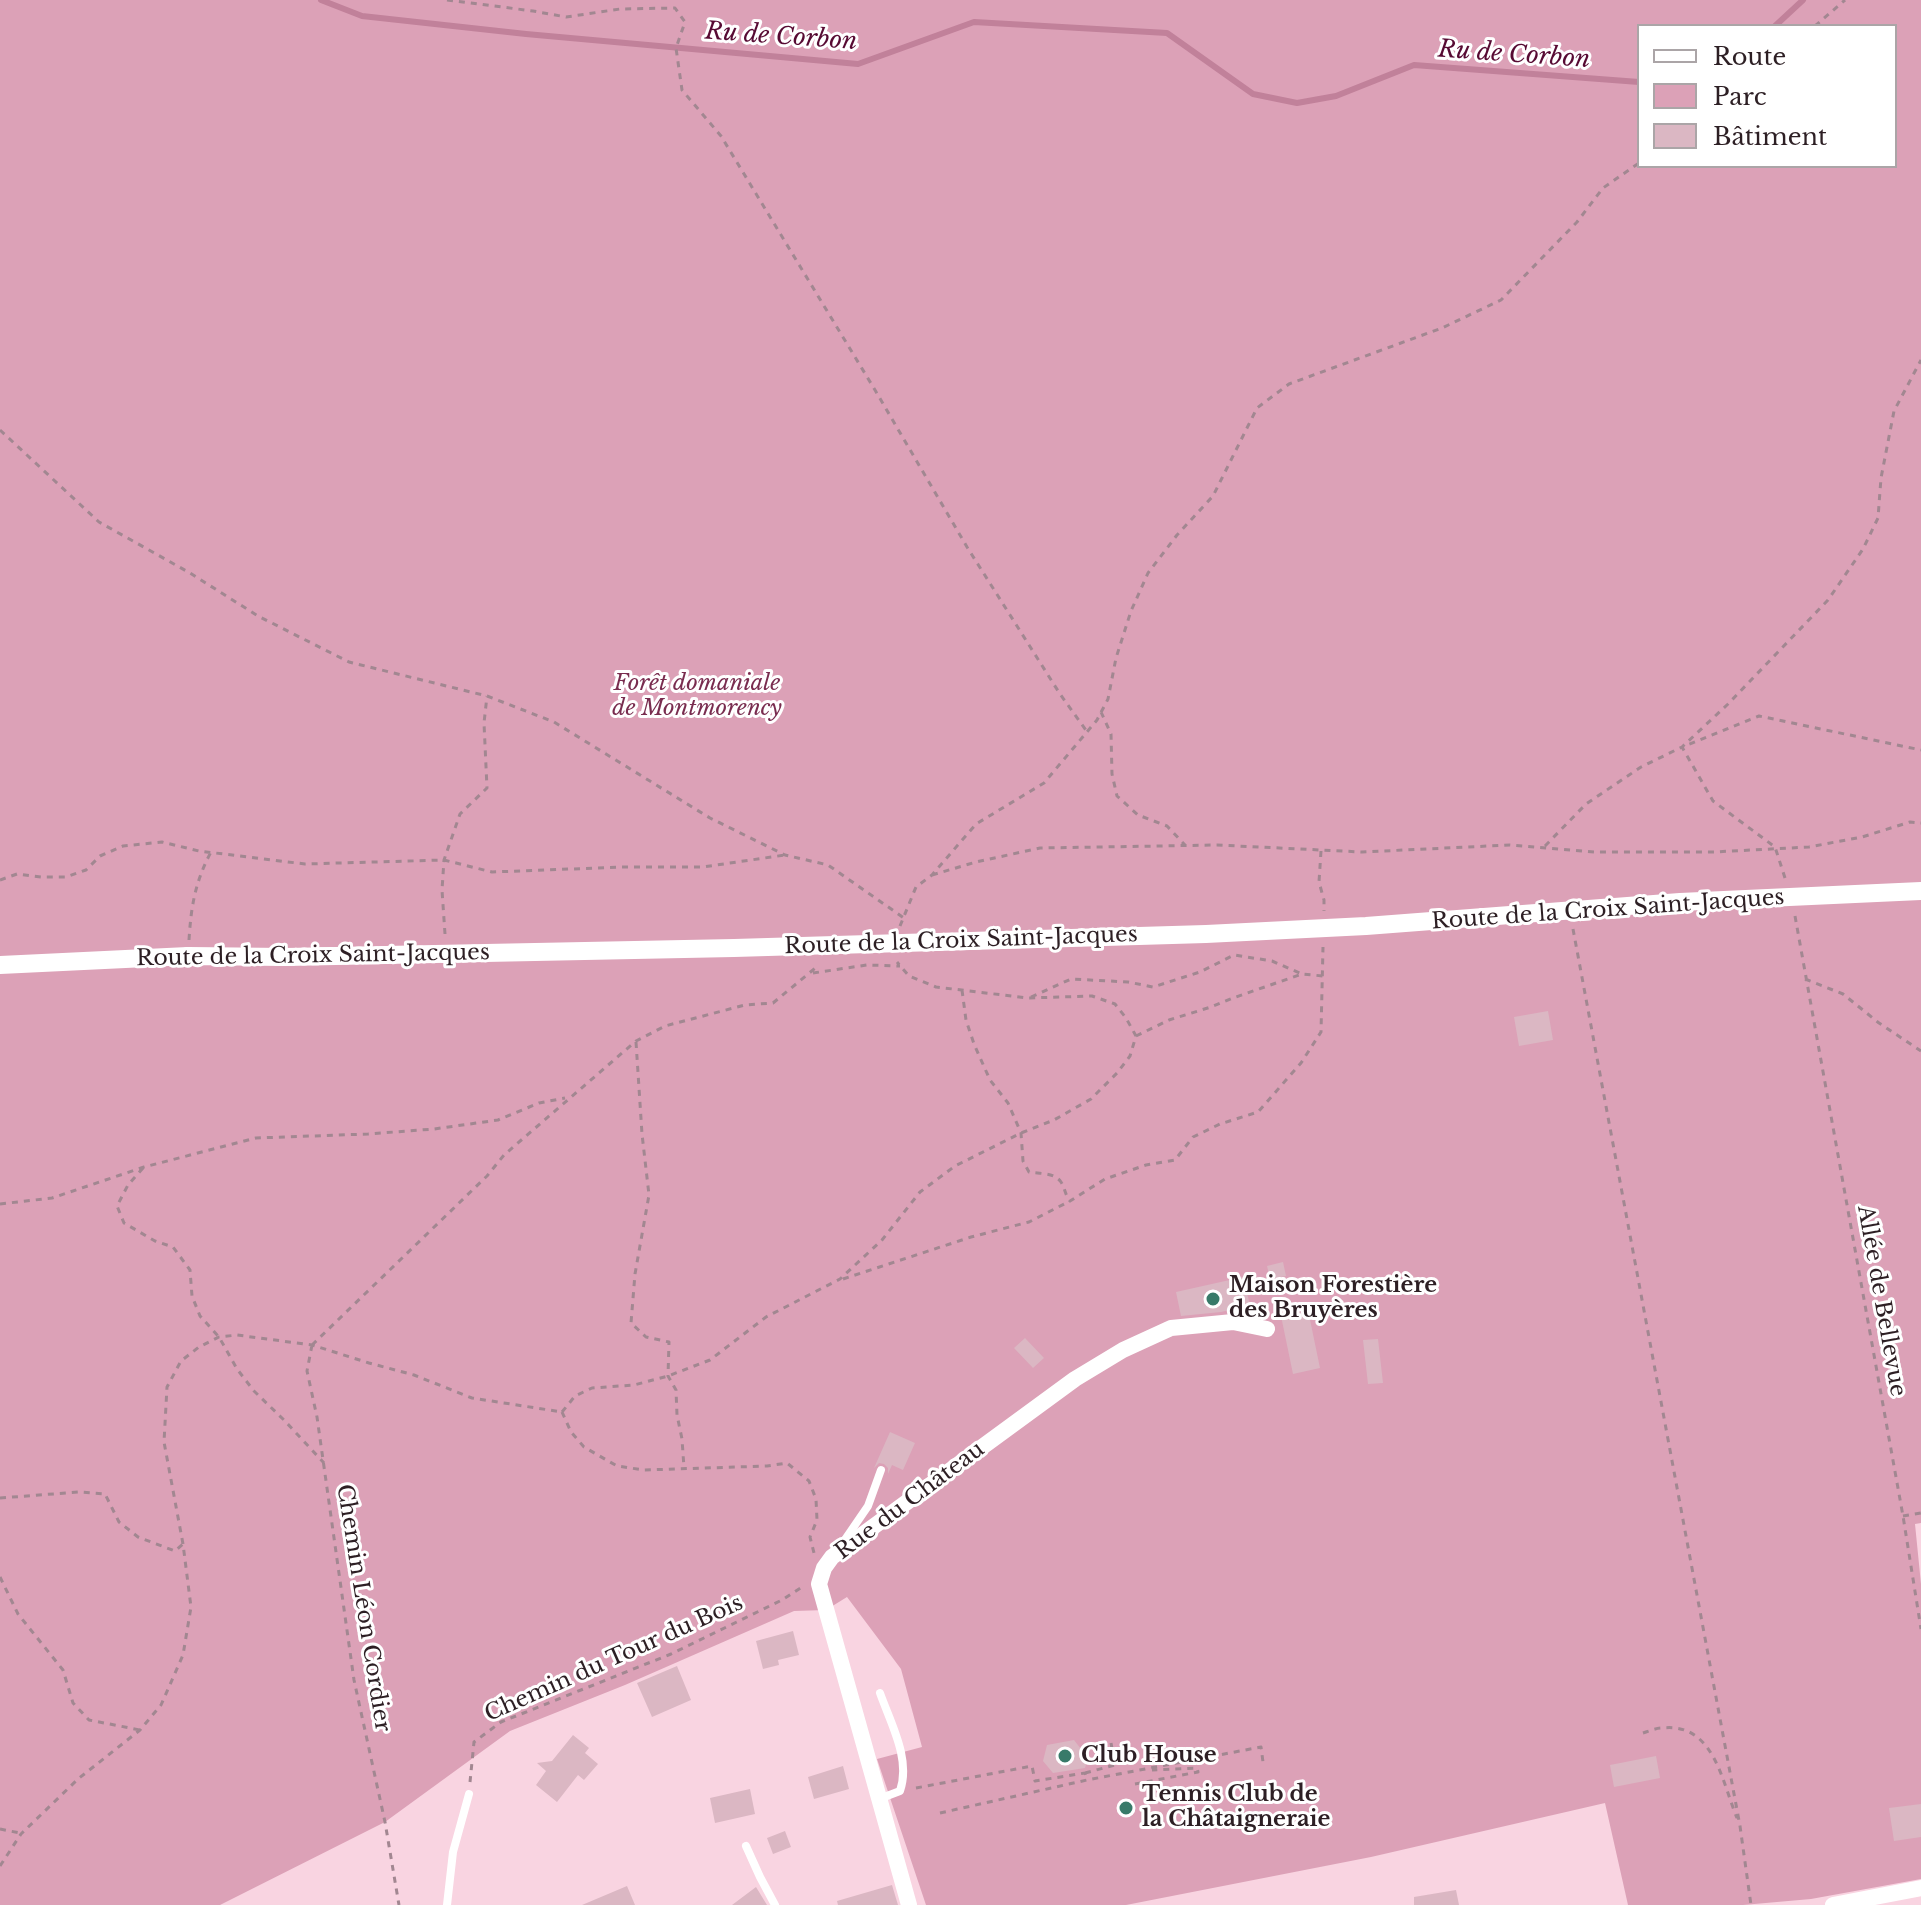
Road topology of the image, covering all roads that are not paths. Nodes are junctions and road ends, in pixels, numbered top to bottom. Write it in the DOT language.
graph roads {
  1 [pos="1921,891"];
  2 [pos="0,965"];
  3 [pos="1267,1329"];
  4 [pos="881,1470"];
  5 [pos="832,1557"];
  6 [pos="880,1693"];
  7 [pos="469,1794"];
  8 [pos="879,1799"];
  9 [pos="746,1846"];
  10 [pos="1921,1888"];
  11 [pos="447,1905"];
  12 [pos="775,1905"];
  13 [pos="909,1905"];
  14 [pos="1833,1905"];
  1 -- 2 [label="street, Route de la Croix Saint-Jacques"];
  3 -- 5 [label="street, Rue du Château"];
  4 -- 5 [label="lane"];
  5 -- 8 [label="street, Rue du Château"];
  6 -- 8 [label="lane"];
  7 -- 11 [label="lane"];
  8 -- 13 [label="street, Rue du Château"];
  9 -- 12 [label="lane"];
  10 -- 14 [label="street"];
}
